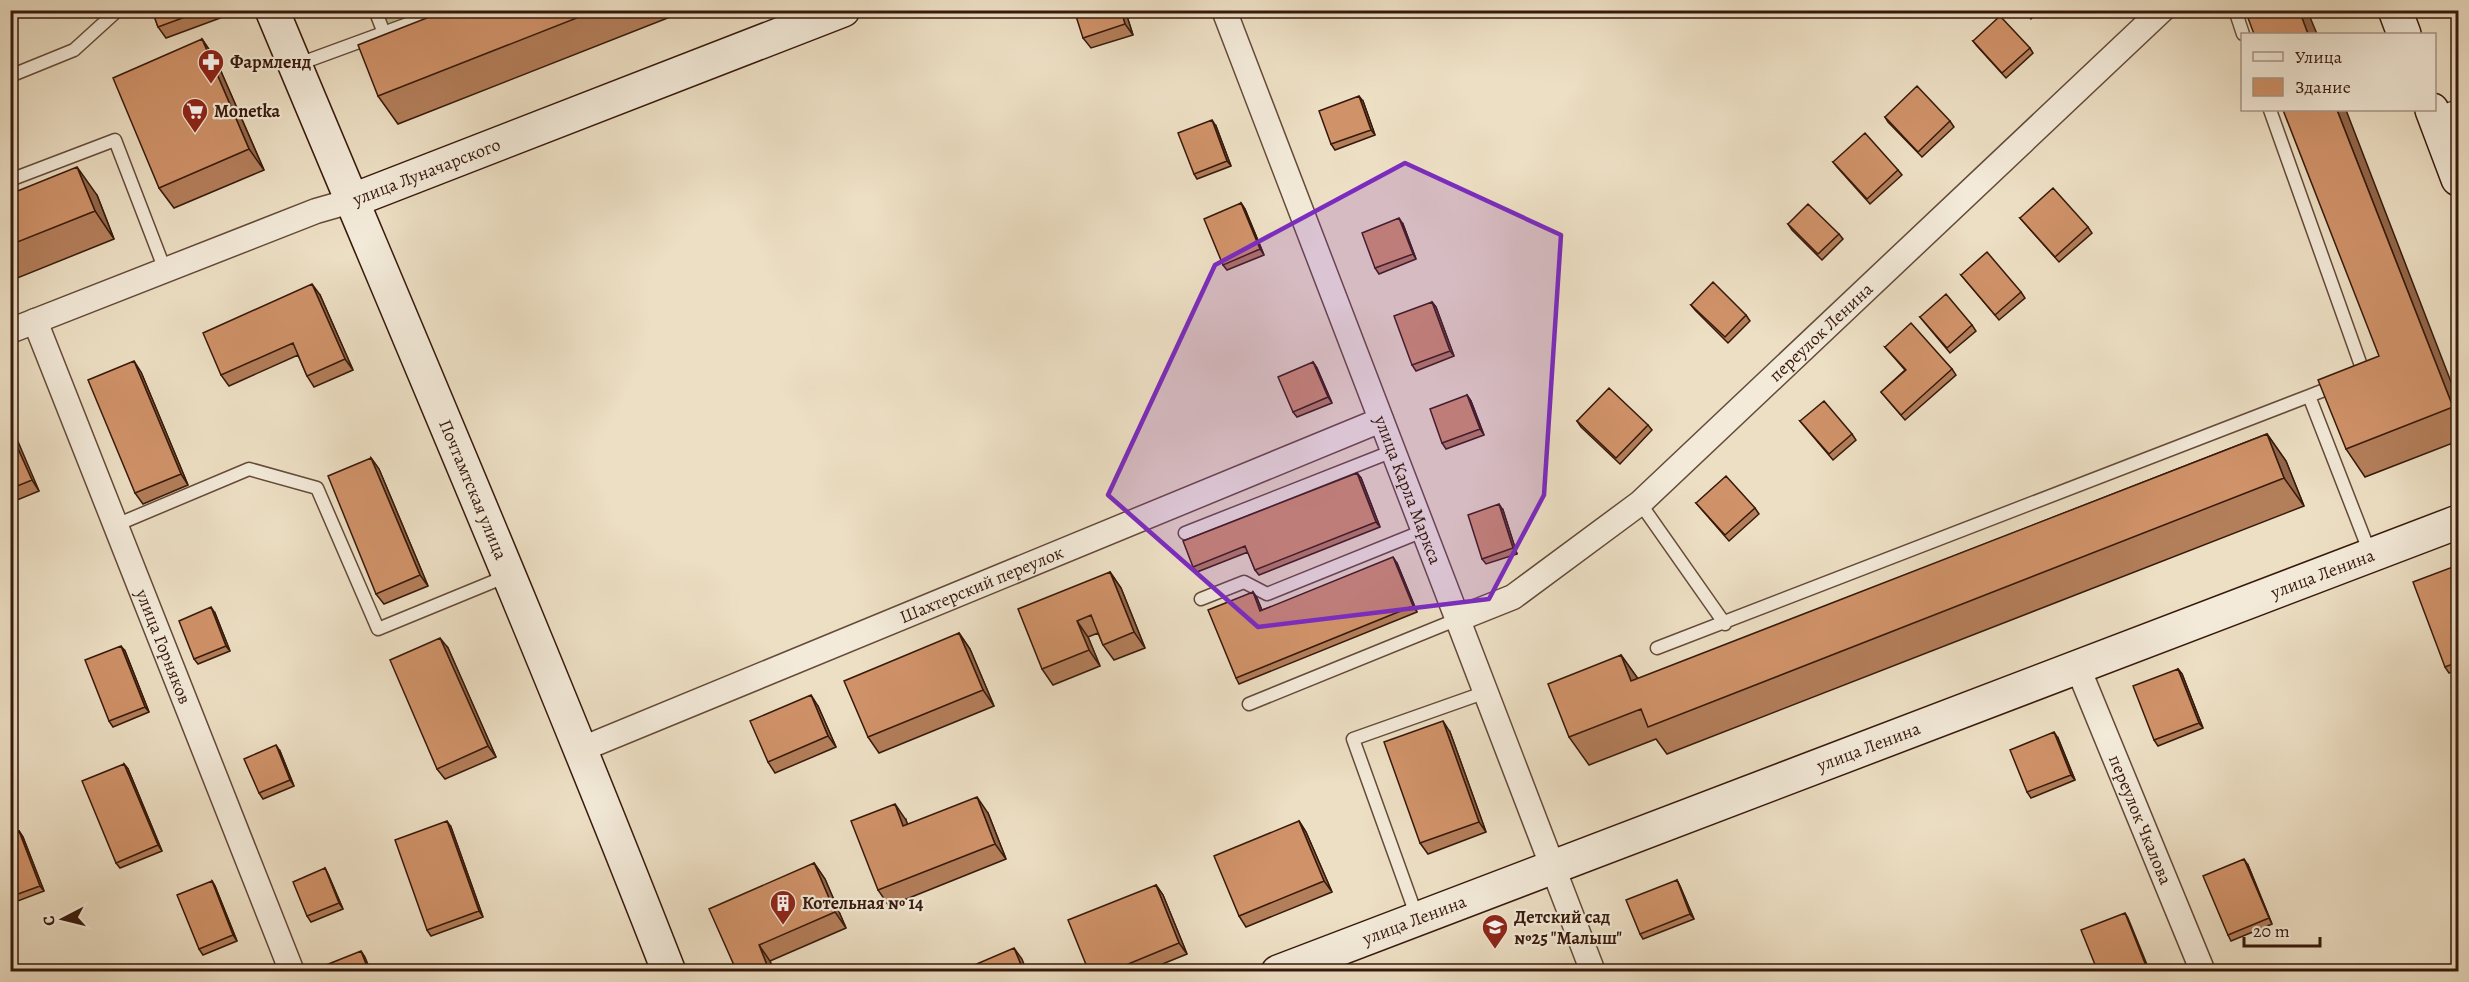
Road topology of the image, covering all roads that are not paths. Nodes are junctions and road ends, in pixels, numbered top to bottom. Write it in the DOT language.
graph roads {
  1 [pos="118,10"];
  2 [pos="272,10"];
  3 [pos="375,10"];
  4 [pos="446,10"];
  5 [pos="843,10"];
  6 [pos="1224,10"];
  7 [pos="2162,10"];
  8 [pos="2235,10"];
  9 [pos="2395,10"];
  10 [pos="384,33"];
  11 [pos="2243,33"];
  12 [pos="2404,33"];
  13 [pos="295,66"];
  14 [pos="10,76"];
  15 [pos="2441,110"];
  16 [pos="2270,111"];
  17 [pos="2458,179"];
  18 [pos="10,180"];
  19 [pos="351,201"];
  20 [pos="165,270"];
  21 [pos="35,321"];
  22 [pos="10,331"];
  23 [pos="2309,396"];
  24 [pos="1381,420"];
  25 [pos="1393,451"];
  26 [pos="1640,503"];
  27 [pos="2458,522"];
  28 [pos="116,525"];
  29 [pos="1423,531"];
  30 [pos="1185,533"];
  31 [pos="2371,555"];
  32 [pos="510,575"];
  33 [pos="1201,599"];
  34 [pos="1458,619"];
  35 [pos="1725,624"];
  36 [pos="1657,648"];
  37 [pos="2078,668"];
  38 [pos="1485,692"];
  39 [pos="1249,704"];
  40 [pos="582,749"];
  41 [pos="1552,866"];
  42 [pos="1417,917"];
  43 [pos="292,972"];
  44 [pos="669,972"];
  45 [pos="1278,972"];
  46 [pos="1593,972"];
  47 [pos="2203,972"];
  1 -- 14 [label="lane"];
  2 -- 13 [label="street, Почтамтская улица"];
  3 -- 10 [label="lane"];
  4 -- 10 [label="lane"];
  5 -- 19 [label="street, улица Луначарского"];
  6 -- 24 [label="street, улица Карла Маркса"];
  7 -- 26 [label="street, переулок Ленина"];
  8 -- 11 [label="lane"];
  9 -- 12 [label="street"];
  10 -- 13 [label="lane"];
  13 -- 19 [label="street, Почтамтская улица"];
  15 -- 17 [label="street"];
  16 -- 23 [label="lane"];
  18 -- 20 [label="lane"];
  19 -- 20 [label="street, улица Луначарского"];
  19 -- 32 [label="street, Почтамтская улица"];
  20 -- 21 [label="street, улица Луначарского"];
  21 -- 22 [label="street, улица Луначарского"];
  21 -- 28 [label="street, улица Горняков"];
  23 -- 31 [label="lane"];
  23 -- 35 [label="lane"];
  24 -- 25 [label="street, улица Карла Маркса"];
  24 -- 40 [label="street, Шахтерский переулок"];
  25 -- 29 [label="street, улица Карла Маркса"];
  25 -- 30 [label="lane"];
  26 -- 34 [label="street, переулок Ленина"];
  26 -- 35 [label="lane"];
  27 -- 31 [label="street, улица Ленина"];
  28 -- 32 [label="lane"];
  28 -- 43 [label="street, улица Горняков"];
  29 -- 33 [label="lane"];
  29 -- 34 [label="street, улица Карла Маркса"];
  31 -- 37 [label="street, улица Ленина"];
  32 -- 40 [label="street, Почтамтская улица"];
  34 -- 38 [label="street, улица Карла Маркса"];
  34 -- 39 [label="lane"];
  35 -- 36 [label="lane"];
  37 -- 41 [label="street, улица Ленина"];
  37 -- 47 [label="street, переулок Чкалова"];
  38 -- 41 [label="street, улица Карла Маркса"];
  38 -- 42 [label="lane"];
  40 -- 44 [label="street, Почтамтская улица"];
  41 -- 42 [label="street, улица Ленина"];
  41 -- 46 [label="street, улица Карла Маркса"];
  42 -- 45 [label="street, улица Ленина"];
}
